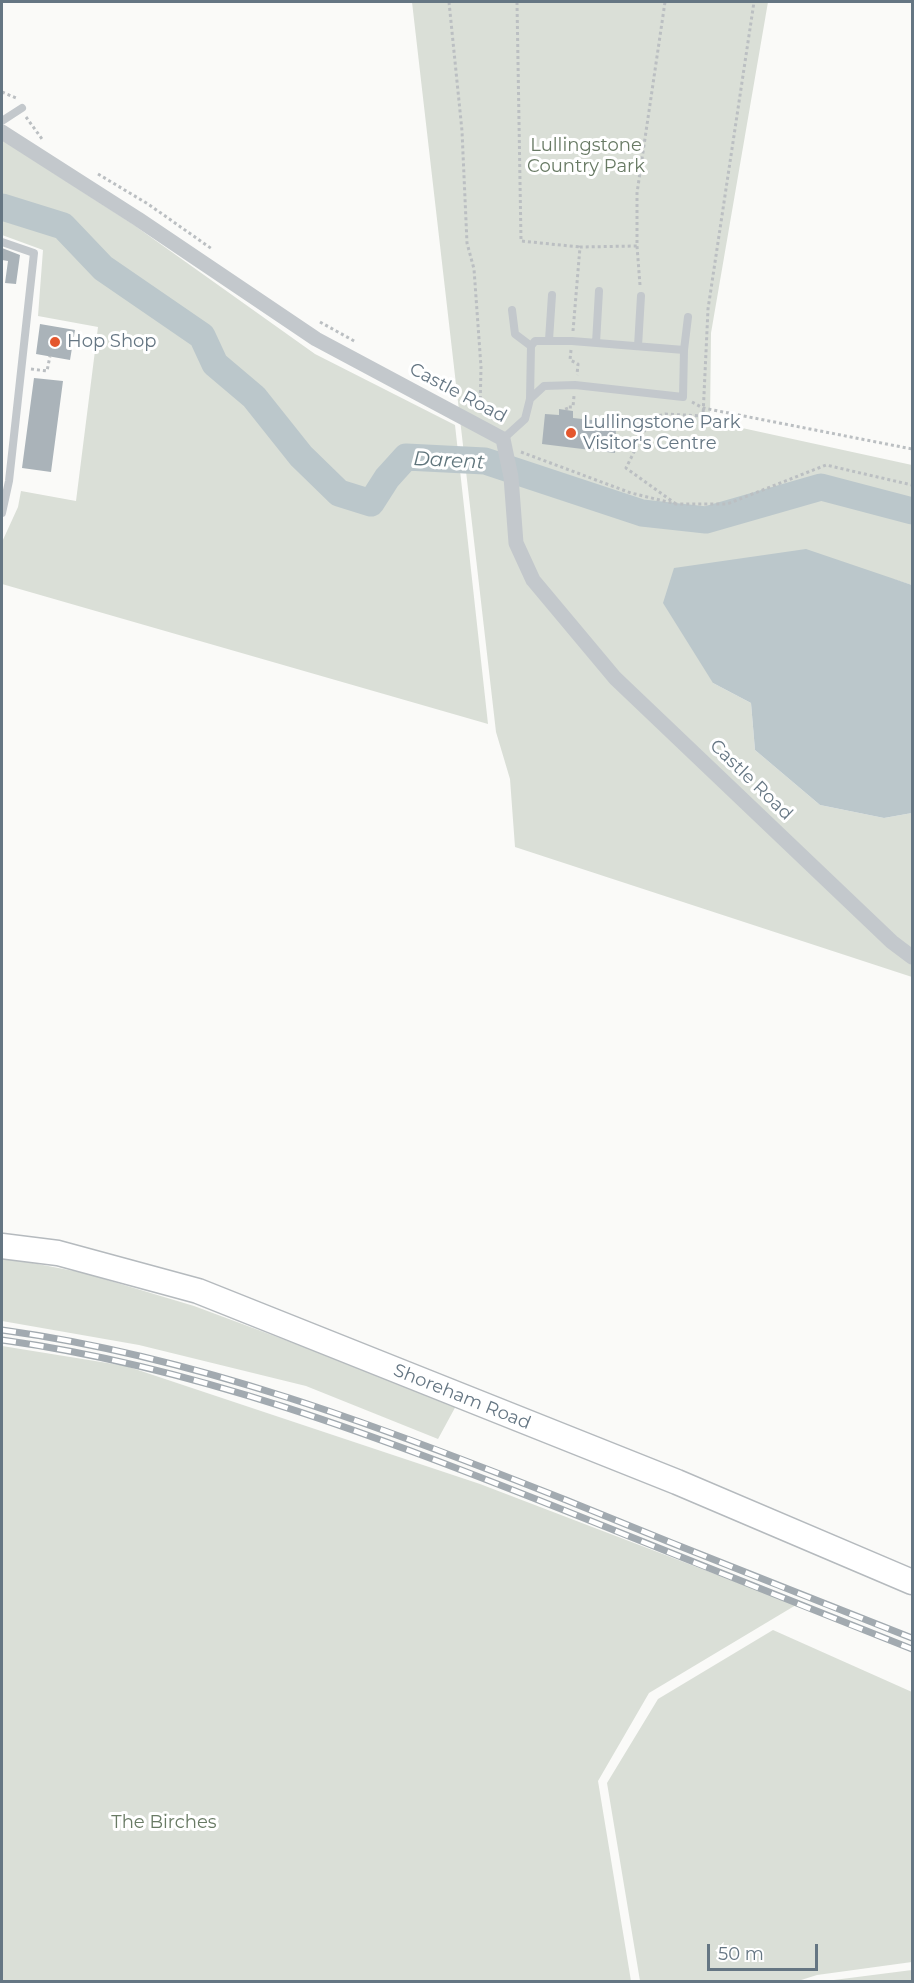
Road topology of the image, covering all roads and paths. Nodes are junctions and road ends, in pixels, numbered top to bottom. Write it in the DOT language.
graph roads {
  1 [pos="449,2"];
  2 [pos="517,2"];
  3 [pos="665,2"];
  4 [pos="754,2"];
  5 [pos="2,92"];
  6 [pos="21,108"];
  7 [pos="2,121"];
  8 [pos="2,132"];
  9 [pos="45,143"];
  10 [pos="96,173"];
  11 [pos="2,242"];
  12 [pos="637,246"];
  13 [pos="580,247"];
  14 [pos="214,250"];
  15 [pos="599,291"];
  16 [pos="552,295"];
  17 [pos="640,296"];
  18 [pos="512,310"];
  19 [pos="688,317"];
  20 [pos="319,322"];
  21 [pos="549,340"];
  22 [pos="572,341"];
  23 [pos="359,343"];
  24 [pos="596,343"];
  25 [pos="531,346"];
  26 [pos="638,346"];
  27 [pos="684,350"];
  28 [pos="50,356"];
  29 [pos="23,368"];
  30 [pos="575,385"];
  31 [pos="683,397"];
  32 [pos="530,399"];
  33 [pos="704,408"];
  34 [pos="567,410"];
  35 [pos="478,419"];
  36 [pos="912,449"];
  37 [pos="507,450"];
  38 [pos="912,484"];
  39 [pos="676,504"];
  40 [pos="2,513"];
  41 [pos="912,957"];
  42 [pos="2,1246"];
  43 [pos="912,1582"];
  1 -- 35 [label="path"];
  2 -- 13 [label="path"];
  3 -- 12 [label="path"];
  4 -- 33 [label="path"];
  5 -- 6 [label="path"];
  6 -- 7 [label="lane"];
  6 -- 9 [label="path"];
  8 -- 37 [label="street, Castle Road"];
  10 -- 14 [label="path"];
  11 -- 29 [label="lane"];
  12 -- 13 [label="path"];
  12 -- 17 [label="path"];
  13 -- 22 [label="path"];
  15 -- 24 [label="lane"];
  16 -- 21 [label="lane"];
  17 -- 26 [label="lane"];
  18 -- 25 [label="lane"];
  19 -- 27 [label="lane"];
  20 -- 23 [label="path"];
  21 -- 22 [label="lane"];
  21 -- 25 [label="lane"];
  22 -- 24 [label="lane"];
  22 -- 30 [label="path"];
  24 -- 26 [label="lane"];
  25 -- 32 [label="lane"];
  26 -- 27 [label="lane"];
  27 -- 31 [label="lane"];
  28 -- 29 [label="path"];
  29 -- 40 [label="lane"];
  30 -- 31 [label="lane"];
  30 -- 32 [label="lane"];
  30 -- 34 [label="path"];
  31 -- 33 [label="path"];
  32 -- 37 [label="lane"];
  33 -- 36 [label="path"];
  33 -- 39 [label="path"];
  37 -- 39 [label="path"];
  37 -- 41 [label="street, Castle Road"];
  38 -- 39 [label="path"];
  42 -- 43 [label="main road, Shoreham Road"];
}
